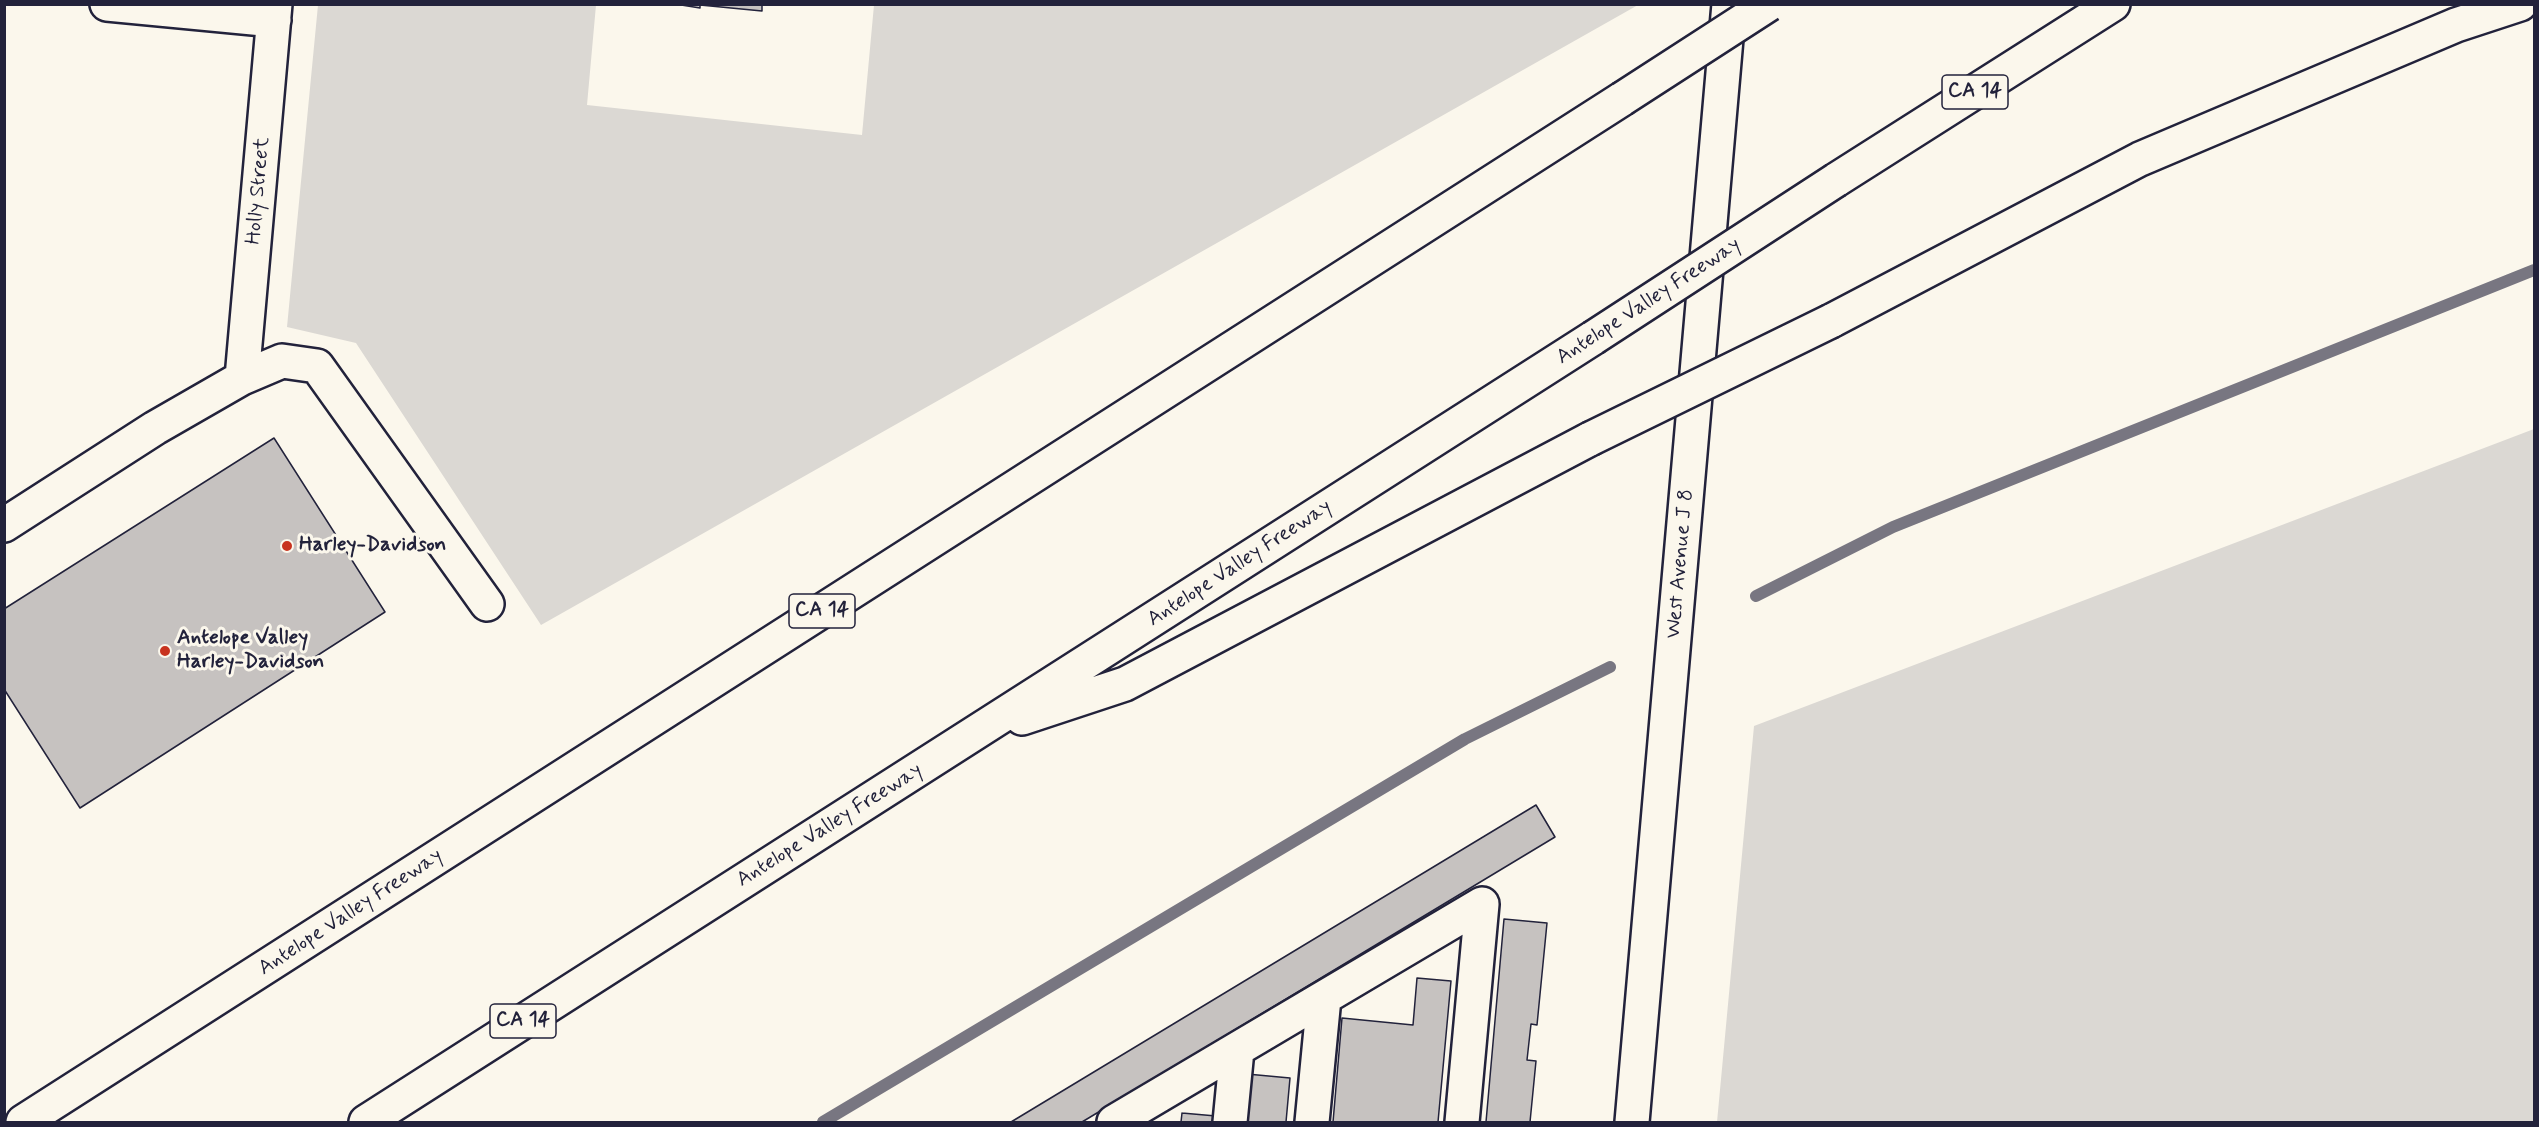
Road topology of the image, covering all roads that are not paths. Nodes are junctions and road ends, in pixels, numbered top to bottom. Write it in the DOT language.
graph roads {
  1 [pos="107,4"];
  2 [pos="1729,4"];
  3 [pos="1769,4"];
  4 [pos="2113,4"];
  5 [pos="2520,4"];
  6 [pos="275,12"];
  7 [pos="242,378"];
  8 [pos="4,525"];
  9 [pos="487,604"];
  10 [pos="975,734"];
  11 [pos="1324,998"];
  12 [pos="1237,1050"];
  13 [pos="1159,1109"];
  14 [pos="23,1122"];
  15 [pos="366,1122"];
  16 [pos="1114,1122"];
  17 [pos="1230,1122"];
  18 [pos="1312,1122"];
  19 [pos="1462,1122"];
  20 [pos="1632,1122"];
  1 -- 6 [label="main road"];
  2 -- 20 [label="main road, West Avenue J 8"];
  3 -- 14 [label="main road, Antelope Valley Freeway / CA 14, bridge"];
  4 -- 10 [label="main road, Antelope Valley Freeway / CA 14, bridge"];
  5 -- 10 [label="main road, bridge"];
  6 -- 7 [label="main road, Holly Street"];
  7 -- 8 [label="main road"];
  7 -- 9 [label="main road"];
  10 -- 15 [label="main road, Antelope Valley Freeway / CA 14"];
  11 -- 12 [label="main road"];
  11 -- 18 [label="main road"];
  11 -- 19 [label="main road"];
  12 -- 13 [label="main road"];
  12 -- 17 [label="main road"];
  13 -- 16 [label="main road"];
}
